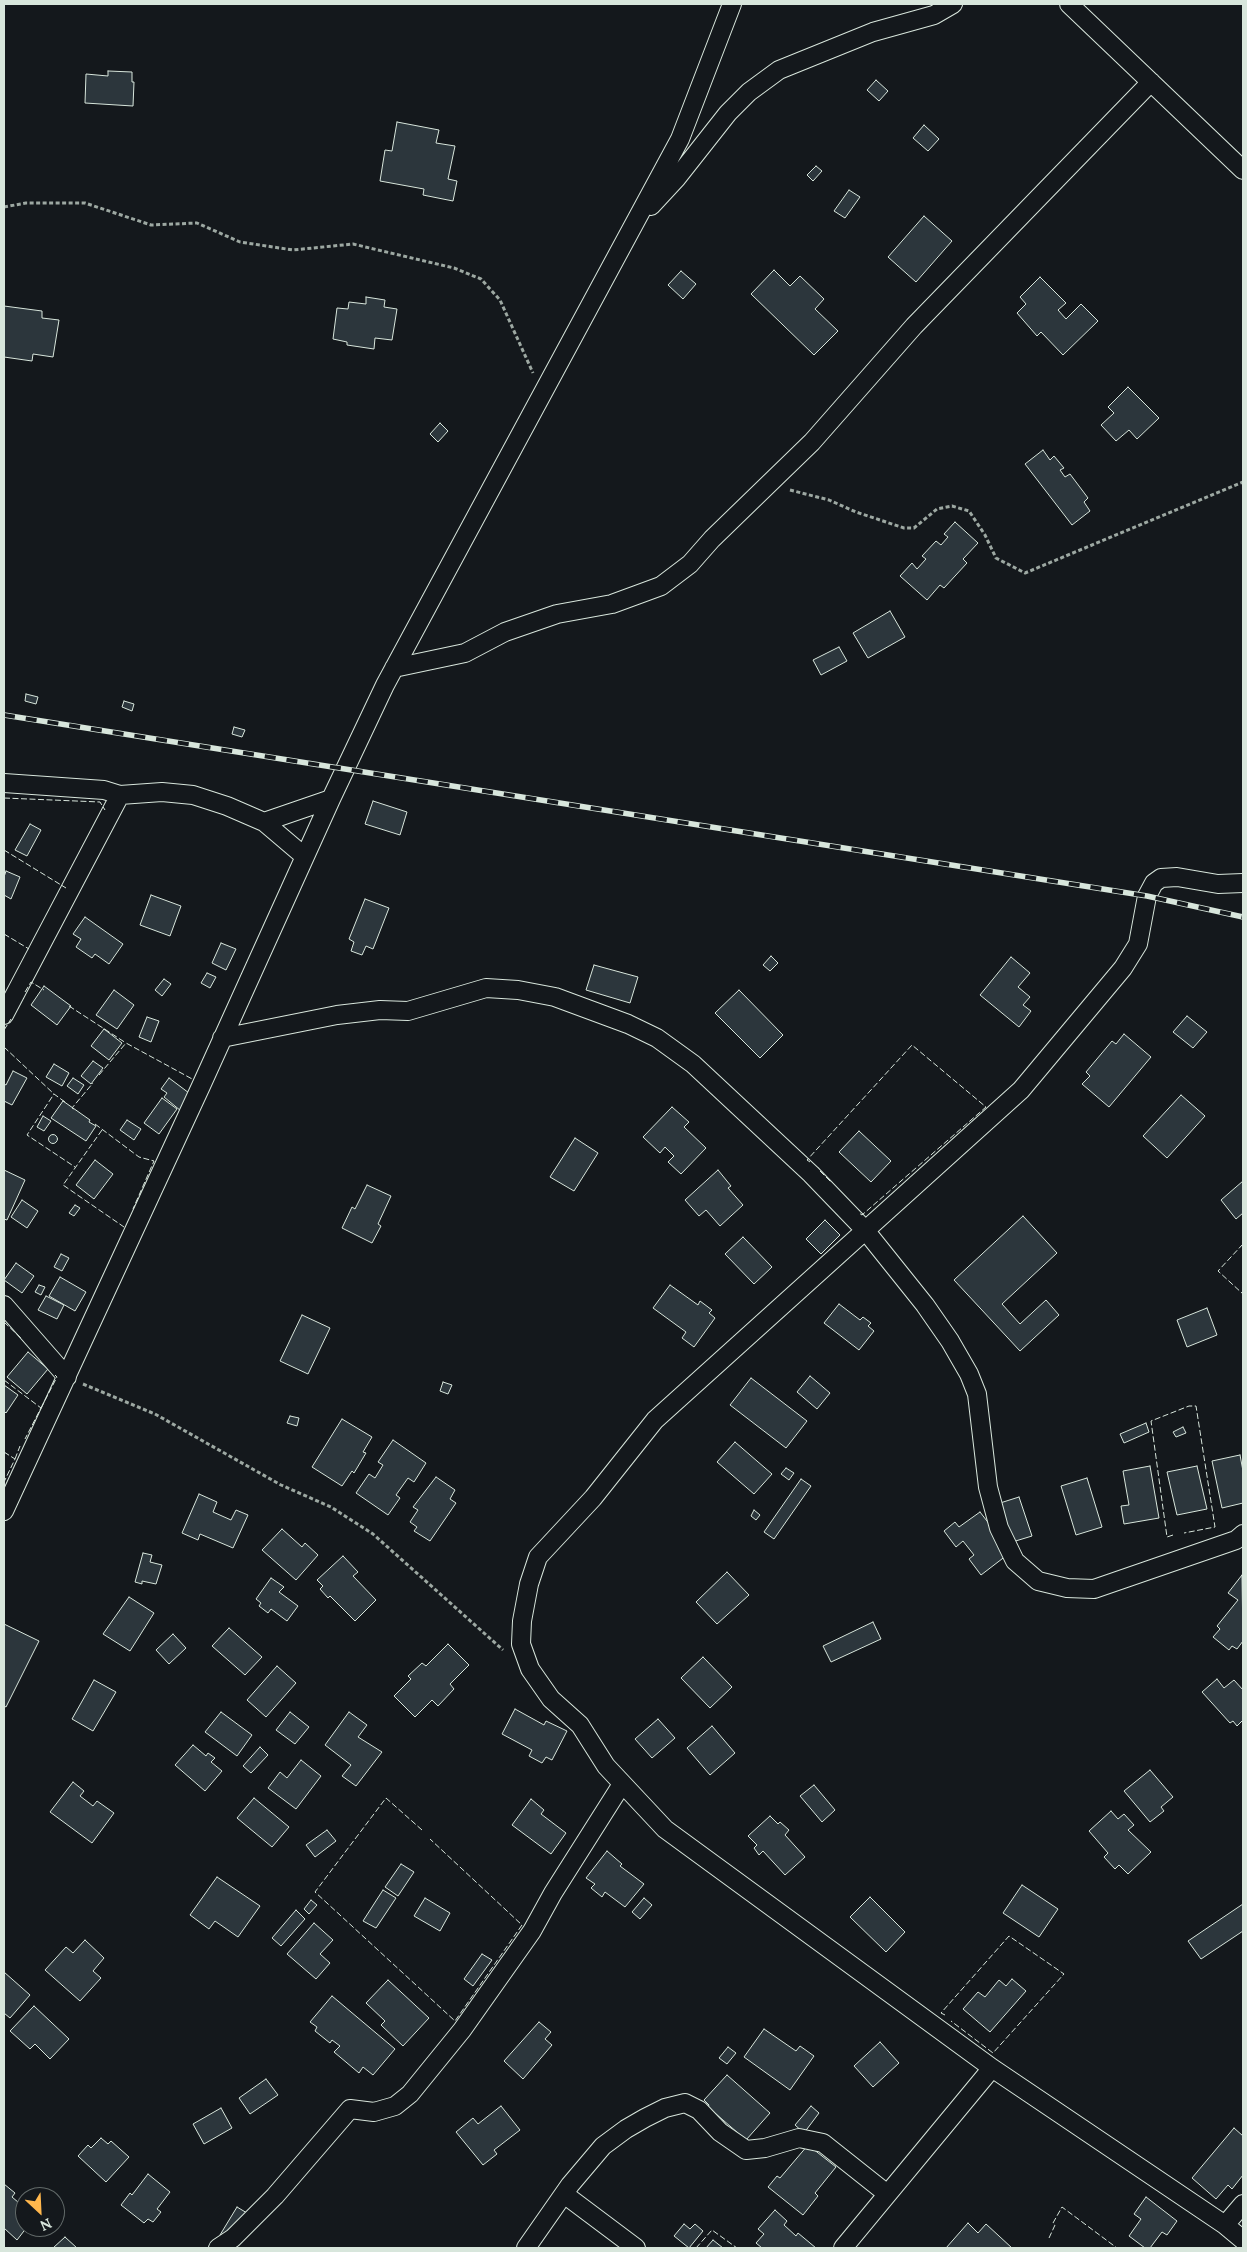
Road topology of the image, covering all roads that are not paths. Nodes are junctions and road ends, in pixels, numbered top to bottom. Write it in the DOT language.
graph roads {
  1 [pos="732,4"];
  2 [pos="953,4"];
  3 [pos="1069,4"];
  4 [pos="1151,82"];
  5 [pos="1243,170"];
  6 [pos="634,224"];
  7 [pos="394,668"];
  8 [pos="4,783"];
  9 [pos="120,795"];
  10 [pos="331,799"];
  11 [pos="264,822"];
  12 [pos="304,856"];
  13 [pos="1243,883"];
  14 [pos="4,1015"];
  15 [pos="222,1038"];
  16 [pos="865,1230"];
  17 [pos="4,1305"];
  18 [pos="67,1377"];
  19 [pos="4,1512"];
  20 [pos="1243,1534"];
  21 [pos="622,1784"];
  22 [pos="992,2068"];
  23 [pos="886,2193"];
  24 [pos="564,2194"];
  25 [pos="1243,2204"];
  26 [pos="1225,2225"];
  27 [pos="1243,2240"];
  28 [pos="218,2248"];
  29 [pos="526,2248"];
  30 [pos="636,2248"];
  31 [pos="843,2248"];
  1 -- 6 [label="street"];
  2 -- 6 [label="street"];
  3 -- 4 [label="street"];
  4 -- 5 [label="street"];
  4 -- 7 [label="street"];
  6 -- 7 [label="street"];
  7 -- 10 [label="street"];
  8 -- 9 [label="street"];
  9 -- 11 [label="street"];
  9 -- 14 [label="street"];
  10 -- 11 [label="street"];
  10 -- 12 [label="street"];
  11 -- 12 [label="street"];
  12 -- 15 [label="street"];
  13 -- 16 [label="street"];
  15 -- 16 [label="street"];
  15 -- 18 [label="street"];
  16 -- 20 [label="street"];
  16 -- 21 [label="street"];
  17 -- 18 [label="street"];
  18 -- 19 [label="street"];
  21 -- 22 [label="street"];
  21 -- 28 [label="street"];
  22 -- 23 [label="street"];
  22 -- 26 [label="street"];
  23 -- 24 [label="street"];
  23 -- 31 [label="street"];
  24 -- 29 [label="street"];
  24 -- 30 [label="street"];
  25 -- 26 [label="street"];
  26 -- 27 [label="street"];
}
